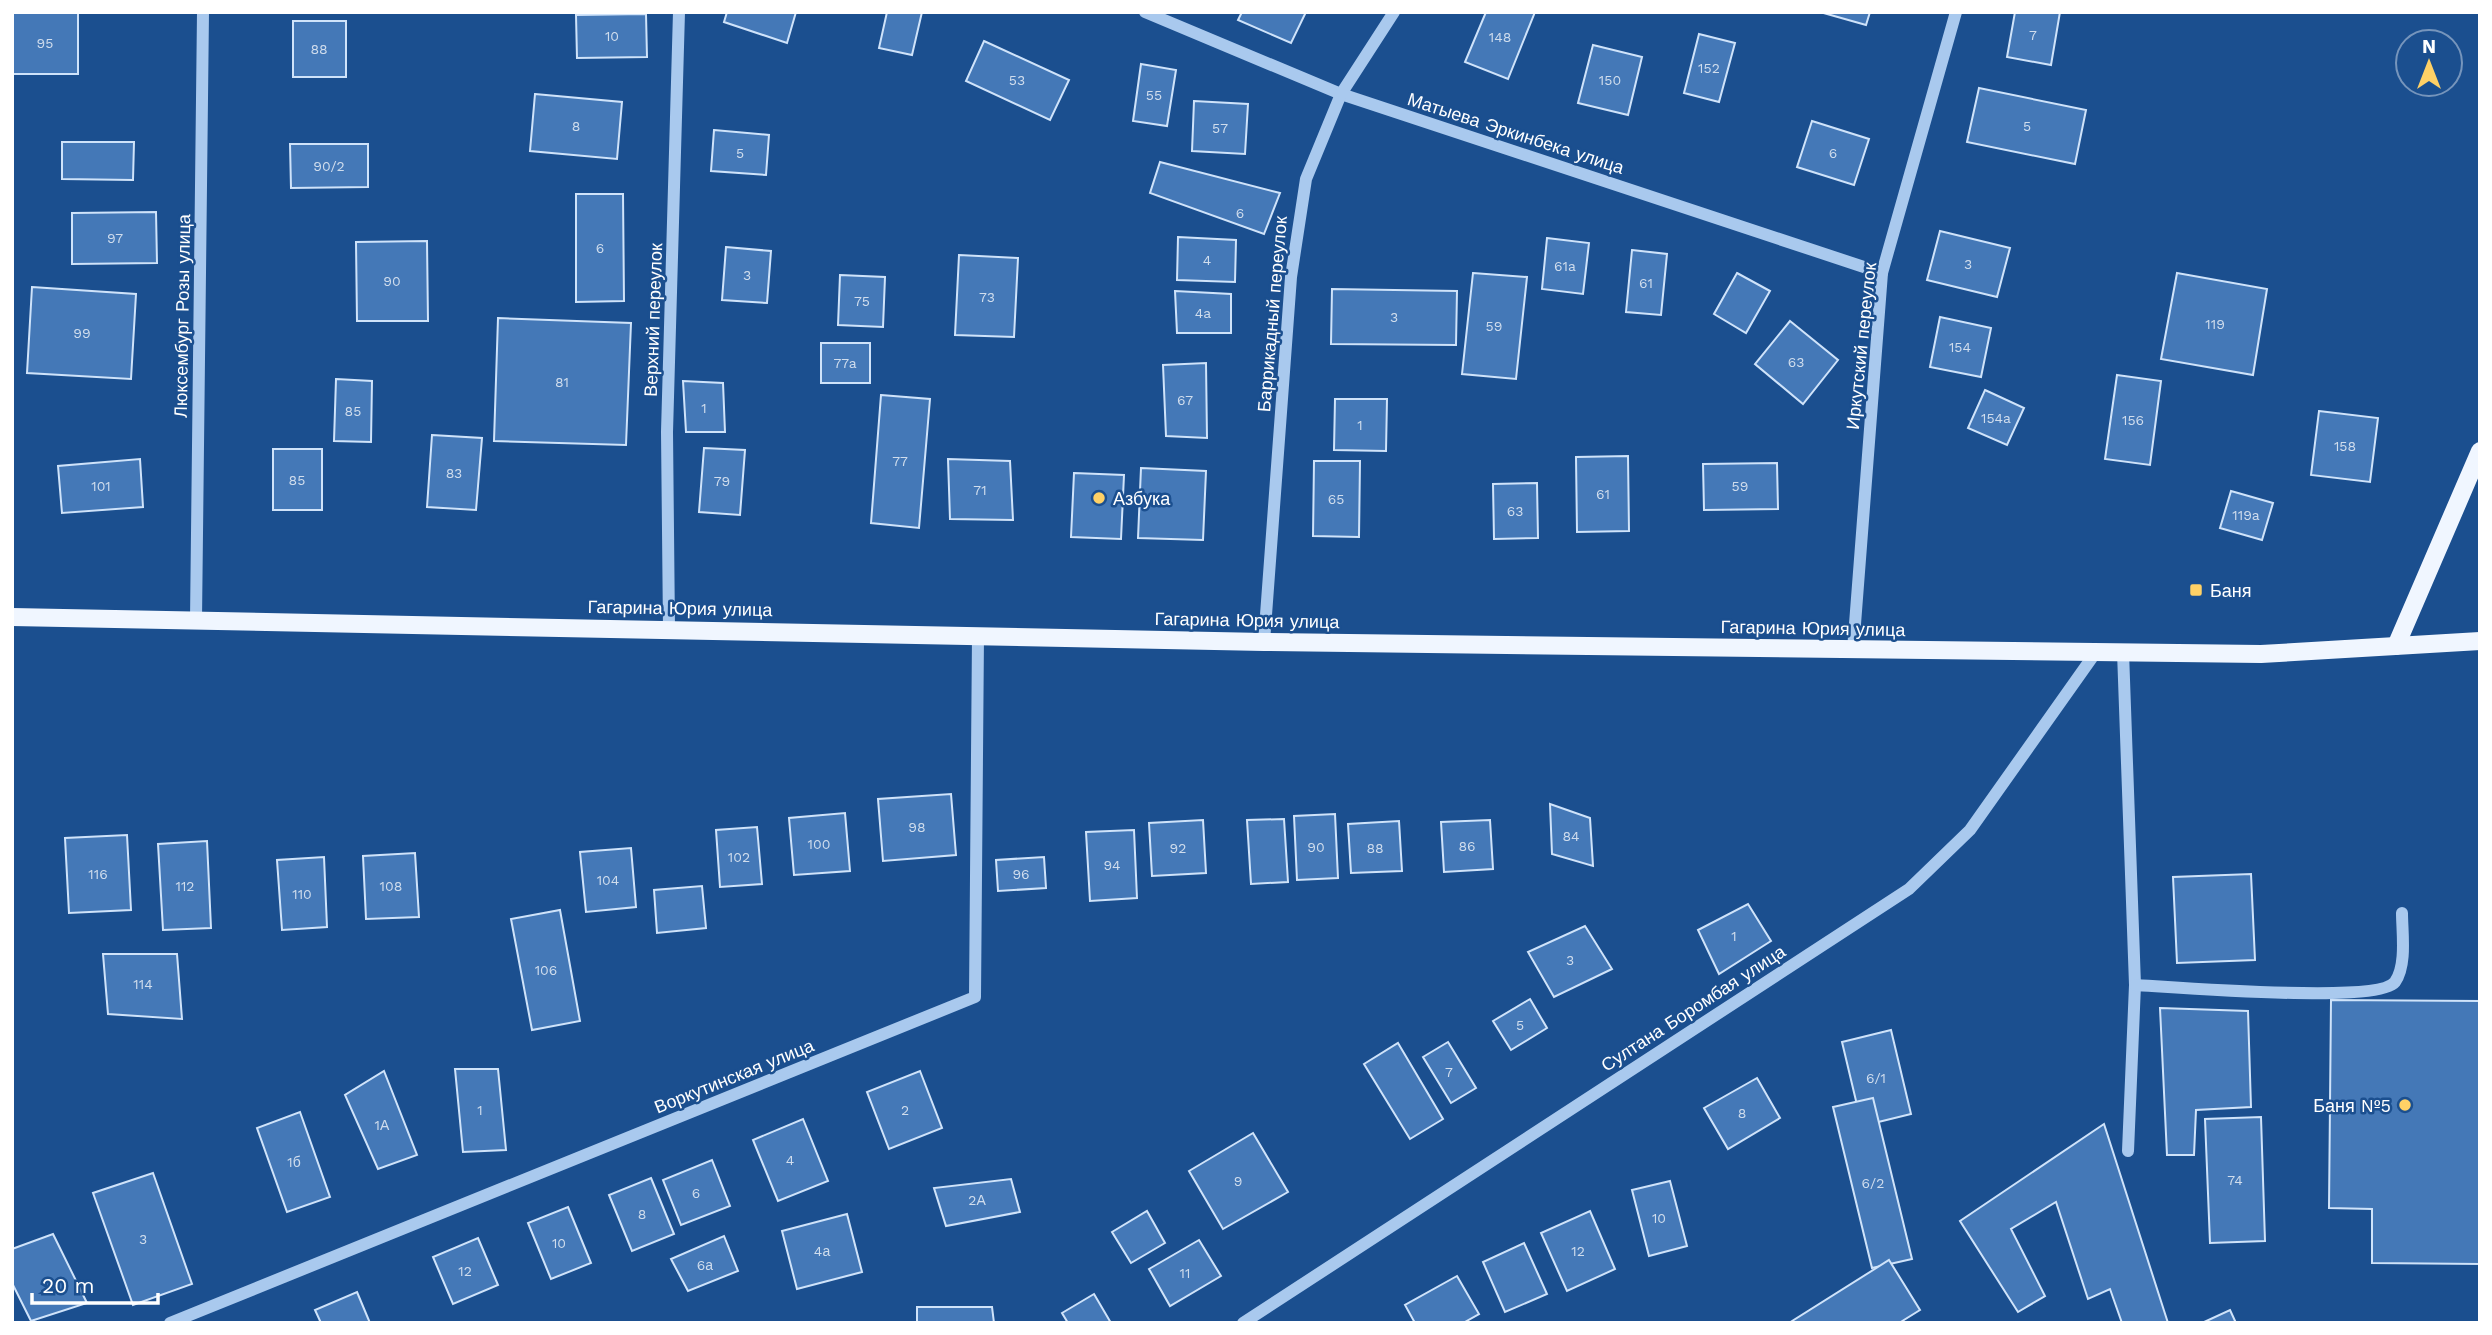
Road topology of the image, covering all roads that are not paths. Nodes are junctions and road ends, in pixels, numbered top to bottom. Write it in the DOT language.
graph roads {
  1 [pos="203,12"];
  2 [pos="679,12"];
  3 [pos="1144,12"];
  4 [pos="1394,12"];
  5 [pos="1956,12"];
  6 [pos="1341,93"];
  7 [pos="1882,273"];
  8 [pos="2480,451"];
  9 [pos="12,617"];
  10 [pos="196,620"];
  11 [pos="669,629"];
  12 [pos="978,635"];
  13 [pos="2480,641"];
  14 [pos="1264,642"];
  15 [pos="2396,646"];
  16 [pos="1853,650"];
  17 [pos="2096,652"];
  18 [pos="2123,652"];
  19 [pos="2402,913"];
  20 [pos="2135,985"];
  21 [pos="2129,1151"];
  22 [pos="170,1323"];
  23 [pos="1243,1323"];
  1 -- 10 [label="street, Люксембург Розы улица"];
  2 -- 11 [label="street, Верхний переулок"];
  3 -- 6 [label="street, Матыева Эркинбека улица"];
  4 -- 6 [label="street, Баррикадный переулок"];
  5 -- 7 [label="street, Иркутский переулок"];
  6 -- 7 [label="street, Матыева Эркинбека улица"];
  6 -- 14 [label="street, Баррикадный переулок"];
  7 -- 16 [label="street, Иркутский переулок"];
  8 -- 15 [label="main road"];
  9 -- 10 [label="main road, Гагарина Юрия улица"];
  10 -- 11 [label="main road, Гагарина Юрия улица"];
  11 -- 12 [label="main road, Гагарина Юрия улица"];
  12 -- 14 [label="main road, Гагарина Юрия улица"];
  12 -- 22 [label="street, Воркутинская улица"];
  13 -- 15 [label="main road, Гагарина Юрия улица"];
  14 -- 16 [label="main road, Гагарина Юрия улица"];
  15 -- 18 [label="main road, Гагарина Юрия улица"];
  16 -- 17 [label="main road, Гагарина Юрия улица"];
  17 -- 18 [label="main road, Гагарина Юрия улица"];
  17 -- 23 [label="street, Султана Боромбая улица"];
  18 -- 20 [label="street"];
  19 -- 20 [label="street"];
  20 -- 21 [label="street"];
}
